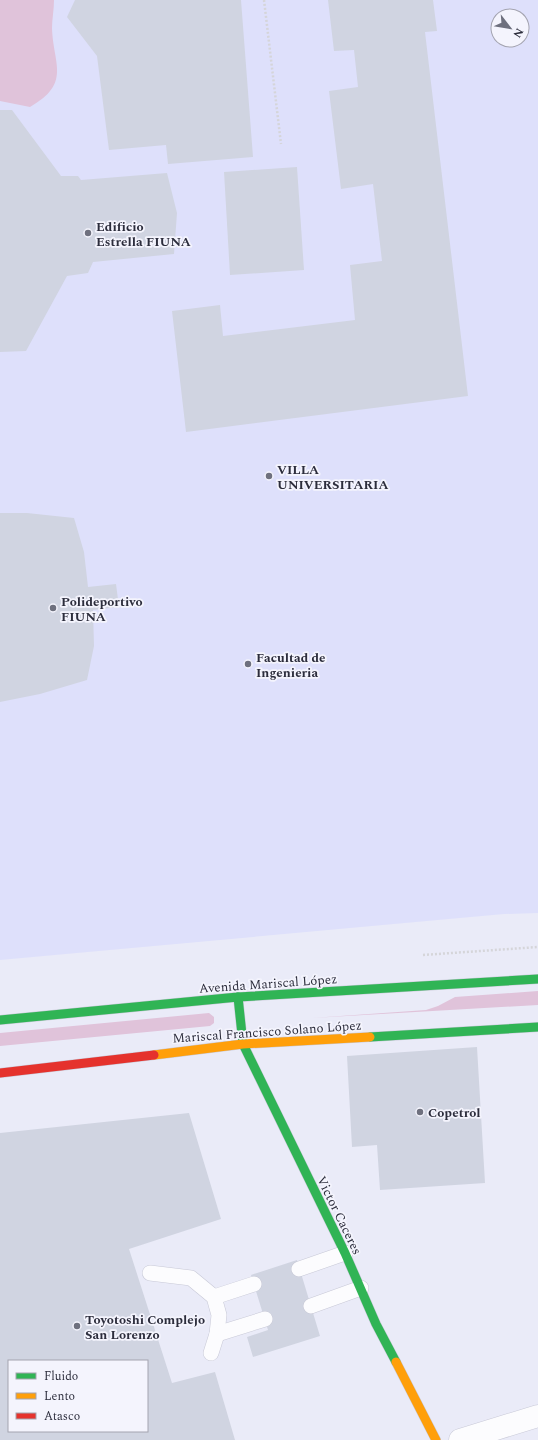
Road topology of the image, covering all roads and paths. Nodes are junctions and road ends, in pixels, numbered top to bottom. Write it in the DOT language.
graph roads {
  1 [pos="264,0"];
  2 [pos="281,144"];
  3 [pos="538,979"];
  4 [pos="238,997"];
  5 [pos="0,1020"];
  6 [pos="538,1027"];
  7 [pos="243,1044"];
  8 [pos="0,1073"];
  9 [pos="345,1253"];
  10 [pos="299,1270"];
  11 [pos="150,1273"];
  12 [pos="254,1284"];
  13 [pos="361,1288"];
  14 [pos="214,1297"];
  15 [pos="311,1306"];
  16 [pos="265,1319"];
  17 [pos="218,1334"];
  18 [pos="211,1354"];
  19 [pos="538,1416"];
  20 [pos="436,1440"];
  21 [pos="460,1440"];
  1 -- 2 [label="path"];
  3 -- 4 [label="main road, Avenida Mariscal López"];
  4 -- 5 [label="main road, Avenida Mariscal López"];
  4 -- 7 [label="main road, Victor Caceres"];
  6 -- 7 [label="main road, Mariscal Francisco Solano López"];
  7 -- 8 [label="main road, Mariscal Francisco Solano López"];
  7 -- 9 [label="main road, Victor Caceres"];
  9 -- 10 [label="lane"];
  9 -- 13 [label="main road, Victor Caceres"];
  11 -- 14 [label="lane"];
  12 -- 14 [label="lane"];
  13 -- 15 [label="lane"];
  13 -- 20 [label="main road, Victor Caceres"];
  14 -- 17 [label="lane"];
  16 -- 17 [label="lane"];
  17 -- 18 [label="lane"];
  19 -- 21 [label="street"];
}
